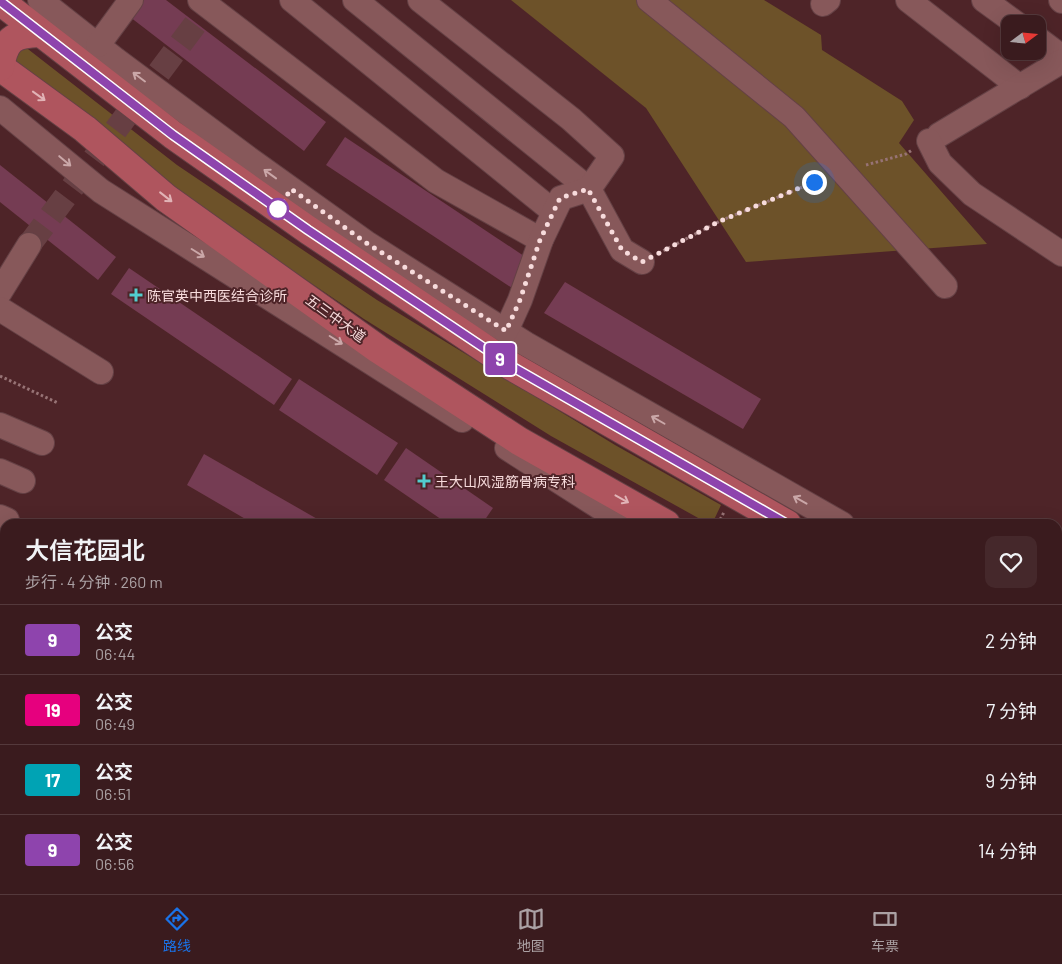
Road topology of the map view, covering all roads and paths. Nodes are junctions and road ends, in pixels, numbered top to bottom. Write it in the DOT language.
graph roads {
  1 [pos="40,0"];
  2 [pos="131,0"];
  3 [pos="200,0"];
  4 [pos="292,0"];
  5 [pos="355,0"];
  6 [pos="420,0"];
  7 [pos="649,0"];
  8 [pos="908,0"];
  9 [pos="984,0"];
  10 [pos="0,1"];
  11 [pos="1004,15"];
  12 [pos="39,33"];
  13 [pos="98,45"];
  14 [pos="1046,45"];
  15 [pos="1062,57"];
  16 [pos="1062,61"];
  17 [pos="0,67"];
  18 [pos="1020,87"];
  19 [pos="0,108"];
  20 [pos="934,138"];
  21 [pos="843,172"];
  22 [pos="588,189"];
  23 [pos="554,212"];
  24 [pos="540,240"];
  25 [pos="29,245"];
  26 [pos="1062,254"];
  27 [pos="642,262"];
  28 [pos="945,286"];
  29 [pos="0,292"];
  30 [pos="0,309"];
  31 [pos="506,331"];
  32 [pos="101,372"];
  33 [pos="0,376"];
  34 [pos="58,402"];
  35 [pos="0,425"];
  36 [pos="42,443"];
  37 [pos="0,471"];
  38 [pos="23,481"];
  39 [pos="618,519"];
  40 [pos="657,519"];
  41 [pos="778,519"];
  42 [pos="833,519"];
  1 -- 13 [label="street"];
  2 -- 13 [label="street"];
  3 -- 24 [label="street"];
  4 -- 23 [label="street"];
  5 -- 22 [label="street"];
  6 -- 22 [label="street"];
  7 -- 21 [label="street"];
  8 -- 18 [label="street"];
  9 -- 11 [label="street"];
  10 -- 12 [label="main road"];
  12 -- 17 [label="main road"];
  12 -- 41 [label="main road"];
  31 -- 13 [label="street, one-way"];
  14 -- 15 [label="street"];
  16 -- 18 [label="street"];
  17 -- 40 [label="main road, 五三中大道, one-way"];
  18 -- 20 [label="street"];
  19 -- 39 [label="street, one-way"];
  20 -- 21 [label="path"];
  20 -- 26 [label="street"];
  21 -- 27 [label="path"];
  21 -- 28 [label="street"];
  22 -- 23 [label="street"];
  22 -- 27 [label="street"];
  23 -- 24 [label="street"];
  24 -- 31 [label="street"];
  25 -- 29 [label="street"];
  30 -- 32 [label="street"];
  42 -- 31 [label="street, one-way"];
  33 -- 34 [label="path"];
  35 -- 36 [label="street"];
  37 -- 38 [label="street"];
}
